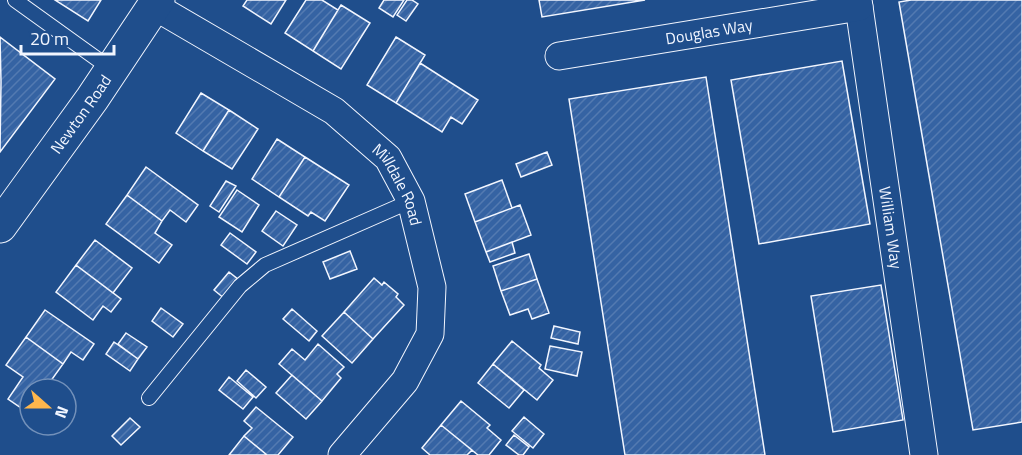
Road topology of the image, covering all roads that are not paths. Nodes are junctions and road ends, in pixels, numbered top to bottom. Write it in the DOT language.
graph roads {
  1 [pos="15,0"];
  2 [pos="156,3"];
  3 [pos="858,3"];
  4 [pos="558,56"];
  5 [pos="111,69"];
  6 [pos="411,201"];
  7 [pos="0,226"];
  8 [pos="149,398"];
  9 [pos="342,455"];
  10 [pos="924,455"];
  1 -- 5 [label="lane"];
  2 -- 5 [label="main road, Newton Road"];
  2 -- 6 [label="street, Milldale Road"];
  3 -- 4 [label="street, Douglas Way"];
  3 -- 10 [label="street, William Way"];
  5 -- 7 [label="main road, Newton Road"];
  6 -- 8 [label="lane"];
  6 -- 9 [label="street, Milldale Road"];
}
